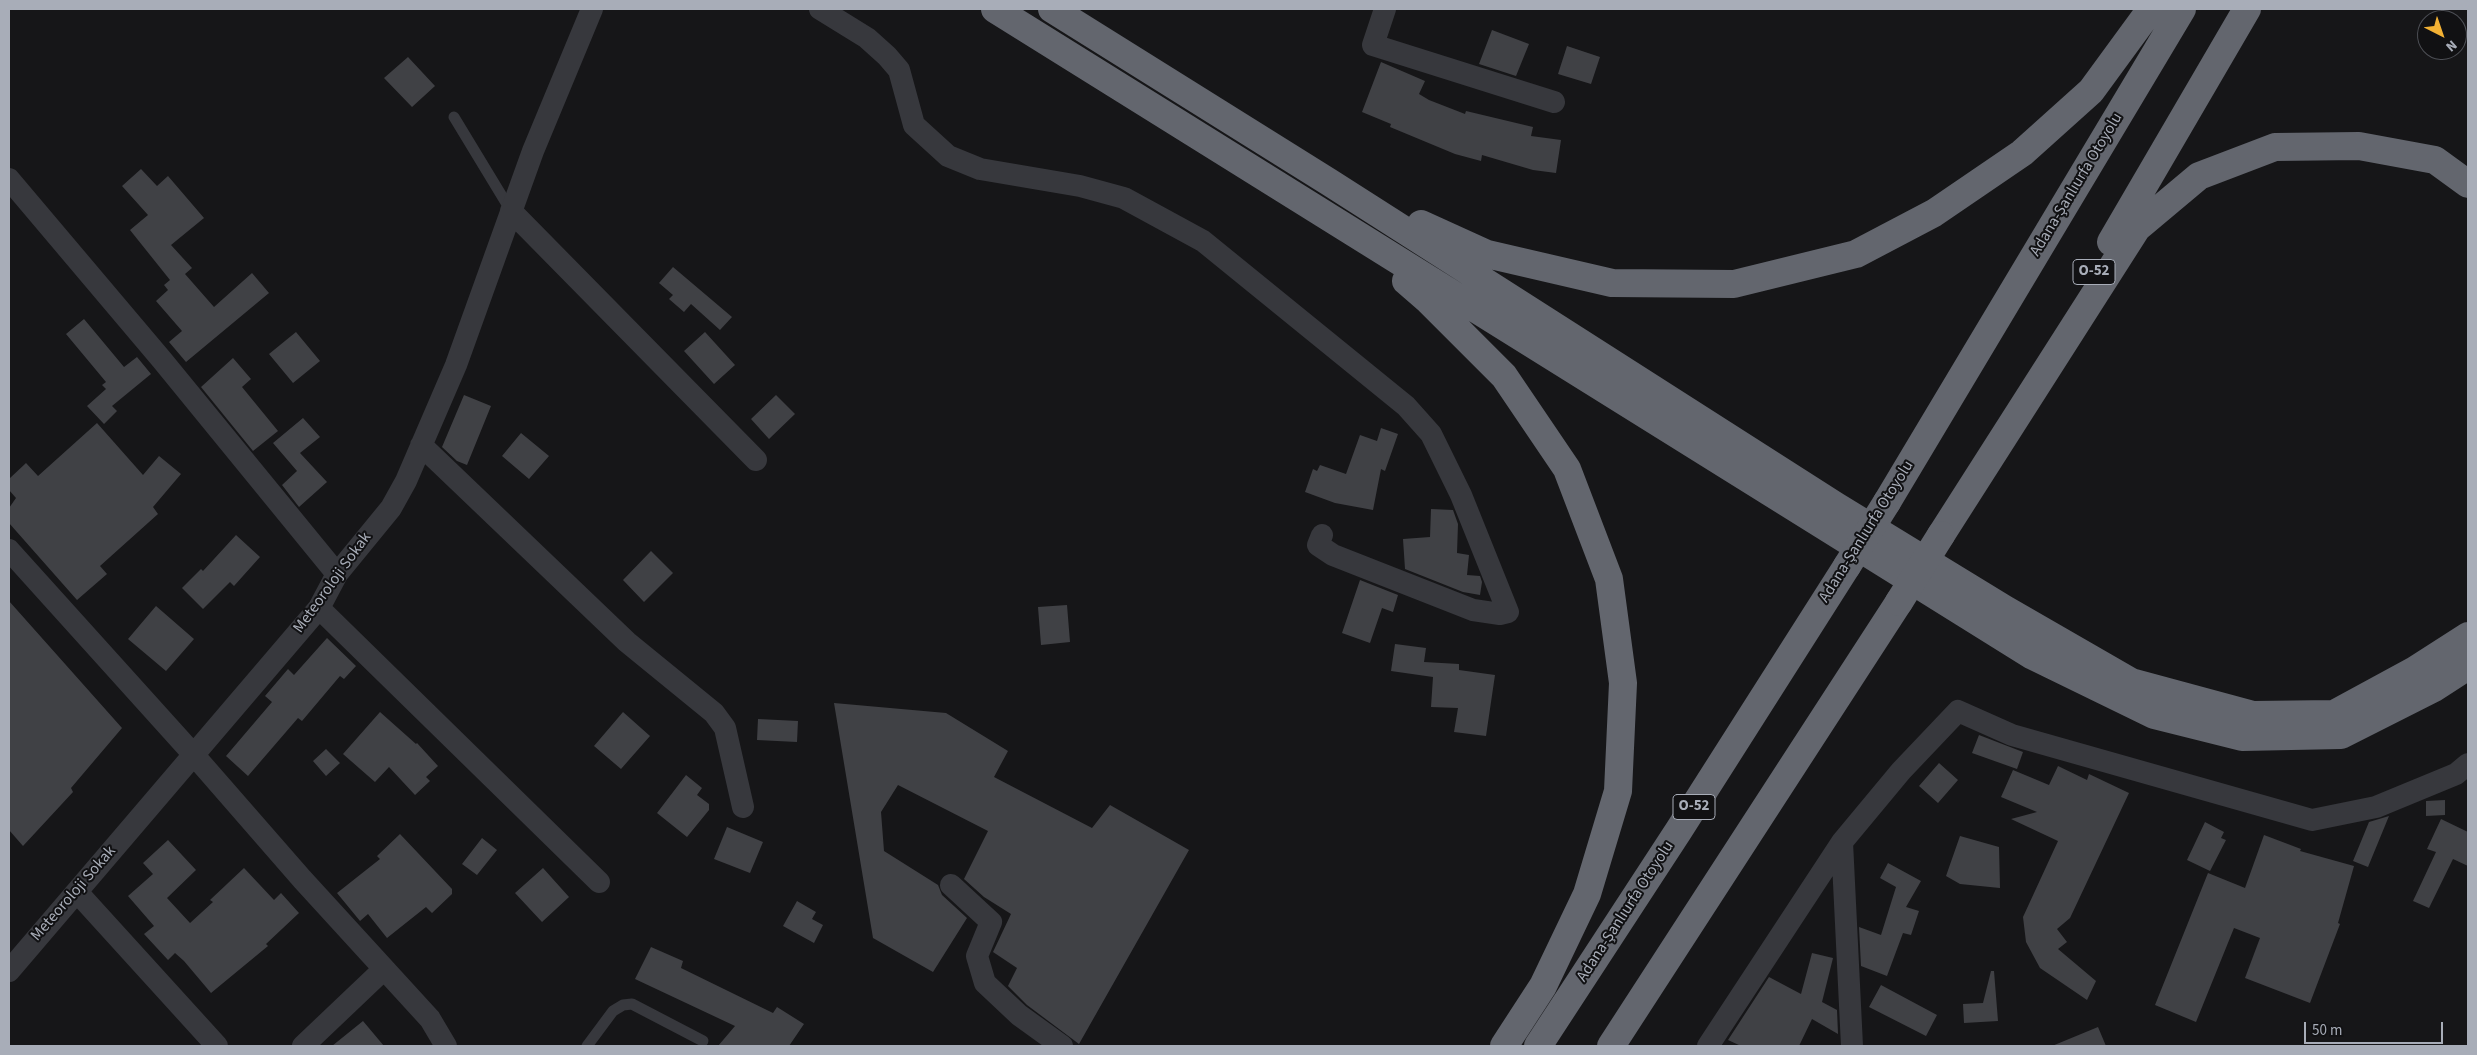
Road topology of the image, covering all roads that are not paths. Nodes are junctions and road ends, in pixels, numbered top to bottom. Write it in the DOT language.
graph roads {
  1 [pos="592,9"];
  2 [pos="820,9"];
  3 [pos="994,9"];
  4 [pos="1052,9"];
  5 [pos="1385,9"];
  6 [pos="2151,9"];
  7 [pos="2182,9"];
  8 [pos="2247,9"];
  9 [pos="1554,102"];
  10 [pos="454,117"];
  11 [pos="9,179"];
  12 [pos="1329,182"];
  13 [pos="2468,184"];
  14 [pos="511,211"];
  15 [pos="1323,214"];
  16 [pos="420,445"];
  17 [pos="756,460"];
  18 [pos="1322,535"];
  19 [pos="1941,535"];
  20 [pos="9,550"];
  21 [pos="337,574"];
  22 [pos="319,608"];
  23 [pos="2468,636"];
  24 [pos="2468,666"];
  25 [pos="193,754"];
  26 [pos="2468,764"];
  27 [pos="743,807"];
  28 [pos="1842,842"];
  29 [pos="599,882"];
  30 [pos="951,885"];
  31 [pos="76,892"];
  32 [pos="384,969"];
  33 [pos="9,970"];
  34 [pos="703,1041"];
  35 [pos="217,1046"];
  36 [pos="303,1046"];
  37 [pos="446,1046"];
  38 [pos="587,1046"];
  39 [pos="1062,1046"];
  40 [pos="1504,1046"];
  41 [pos="1538,1046"];
  42 [pos="1611,1046"];
  43 [pos="1708,1046"];
  44 [pos="1852,1046"];
  1 -- 14 [label="street, Meteoroloji Sokak"];
  2 -- 18 [label="street"];
  3 -- 15 [label="highway"];
  4 -- 12 [label="highway"];
  5 -- 9 [label="street"];
  6 -- 12 [label="highway"];
  7 -- 41 [label="highway, Adana-Şanlıurfa Otoyolu / O-52, bridge"];
  8 -- 19 [label="highway, O-52"];
  10 -- 14 [label="lane"];
  11 -- 21 [label="street"];
  12 -- 23 [label="highway"];
  13 -- 19 [label="highway"];
  14 -- 16 [label="street, Meteoroloji Sokak"];
  14 -- 17 [label="street"];
  15 -- 24 [label="highway"];
  15 -- 40 [label="highway"];
  16 -- 21 [label="street, Meteoroloji Sokak"];
  16 -- 27 [label="street"];
  19 -- 42 [label="highway, O-52, bridge"];
  20 -- 25 [label="street"];
  21 -- 22 [label="street, Meteoroloji Sokak"];
  22 -- 25 [label="street, Meteoroloji Sokak"];
  22 -- 29 [label="street"];
  25 -- 31 [label="street, Meteoroloji Sokak"];
  25 -- 32 [label="street"];
  26 -- 28 [label="street"];
  28 -- 43 [label="street"];
  28 -- 44 [label="street"];
  30 -- 39 [label="street"];
  31 -- 33 [label="street, Meteoroloji Sokak"];
  31 -- 35 [label="street"];
  32 -- 36 [label="street"];
  32 -- 37 [label="street"];
  34 -- 38 [label="lane"];
}
